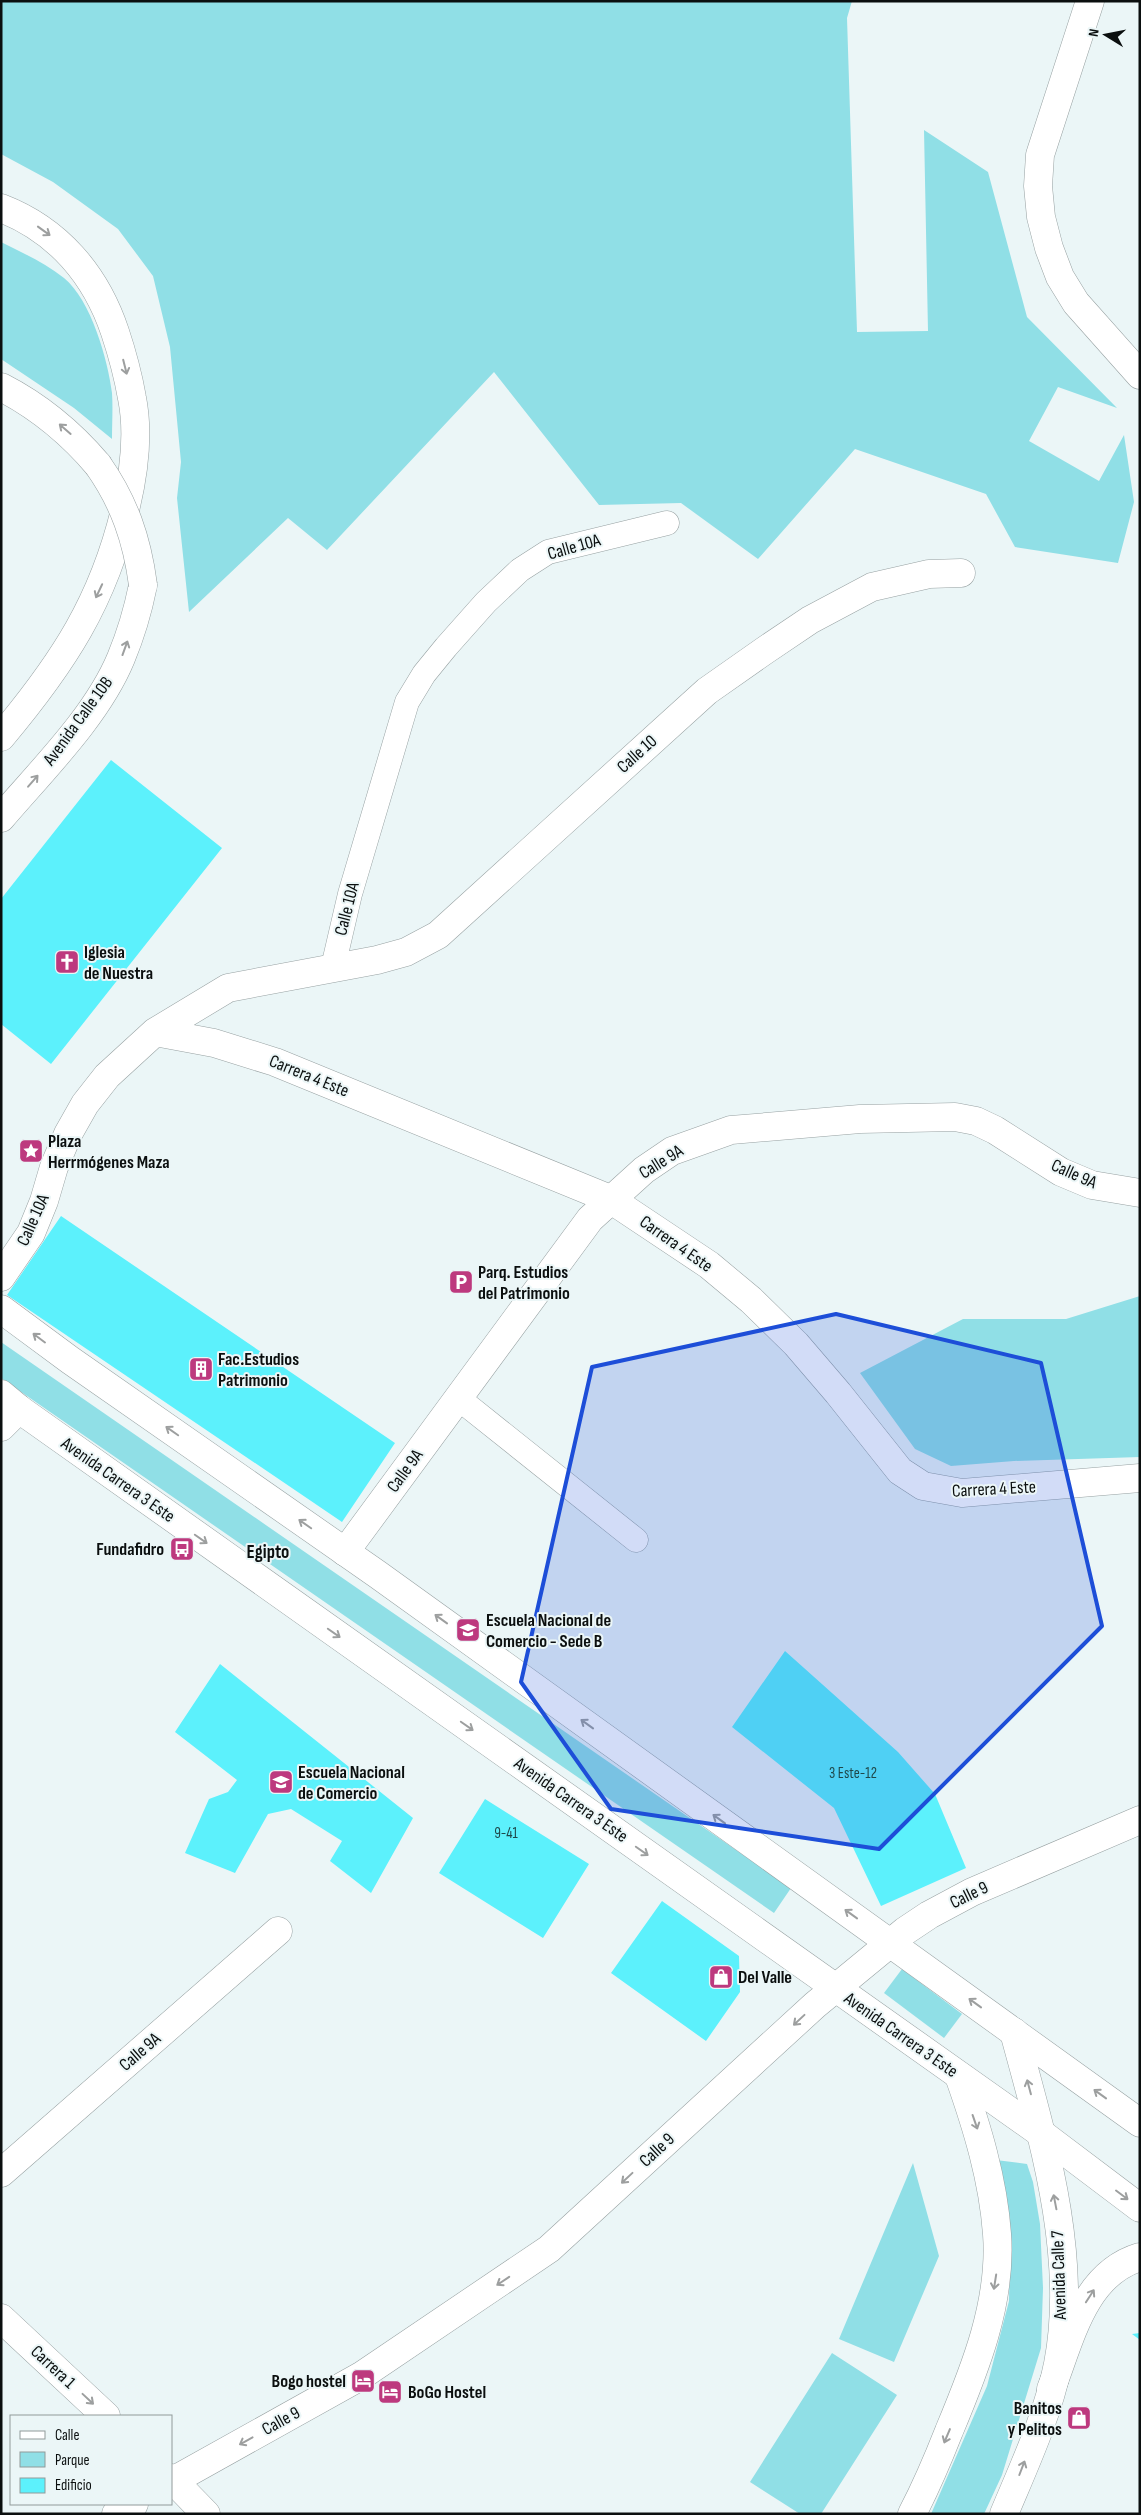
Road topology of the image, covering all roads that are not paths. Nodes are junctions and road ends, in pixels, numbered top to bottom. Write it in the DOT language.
graph roads {
  1 [pos="1090,1"];
  2 [pos="1,208"];
  3 [pos="1140,375"];
  4 [pos="1,387"];
  5 [pos="667,523"];
  6 [pos="961,573"];
  7 [pos="1,737"];
  8 [pos="1,818"];
  9 [pos="333,967"];
  10 [pos="155,1032"];
  11 [pos="1140,1193"];
  12 [pos="610,1199"];
  13 [pos="1,1277"];
  14 [pos="1,1309"];
  15 [pos="458,1398"];
  16 [pos="7,1410"];
  17 [pos="1140,1478"];
  18 [pos="636,1540"];
  19 [pos="345,1552"];
  20 [pos="1140,1820"];
  21 [pos="278,1931"];
  22 [pos="890,1943"];
  23 [pos="835,1988"];
  24 [pos="1014,2032"];
  25 [pos="959,2076"];
  26 [pos="1140,2123"];
  27 [pos="1042,2134"];
  28 [pos="1,2173"];
  29 [pos="1140,2208"];
  30 [pos="1140,2257"];
  31 [pos="1,2318"];
  32 [pos="1051,2390"];
  33 [pos="105,2415"];
  34 [pos="172,2480"];
  35 [pos="132,2505"];
  36 [pos="116,2514"];
  37 [pos="206,2514"];
  38 [pos="912,2514"];
  39 [pos="1004,2514"];
  1 -- 3 [label="street"];
  2 -- 7 [label="street, one-way"];
  8 -- 4 [label="street, Avenida Calle 10B, one-way, bridge"];
  5 -- 9 [label="lane, Calle 10A"];
  6 -- 9 [label="street, Calle 10"];
  9 -- 10 [label="street, Calle 10A"];
  10 -- 12 [label="street, Carrera 4 Este"];
  10 -- 13 [label="street, Calle 10A"];
  11 -- 12 [label="street, Calle 9A"];
  12 -- 15 [label="street, Calle 9A"];
  12 -- 17 [label="street, Carrera 4 Este"];
  19 -- 14 [label="street, one-way"];
  15 -- 18 [label="lane"];
  15 -- 19 [label="street, Calle 9A"];
  16 -- 23 [label="street, Avenida Carrera 3 Este, one-way"];
  22 -- 19 [label="street, one-way"];
  20 -- 22 [label="street, Calle 9"];
  21 -- 28 [label="street, Calle 9A"];
  22 -- 23 [label="street, Calle 9"];
  24 -- 22 [label="street, one-way"];
  23 -- 25 [label="street, Avenida Carrera 3 Este"];
  23 -- 34 [label="street, Calle 9, one-way"];
  26 -- 24 [label="street, one-way"];
  27 -- 24 [label="street, Avenida Calle 7, one-way"];
  25 -- 27 [label="street, Avenida Carrera 3 Este"];
  25 -- 38 [label="street, one-way"];
  27 -- 29 [label="street, Avenida Carrera 3 Este, one-way"];
  32 -- 27 [label="street, Avenida Calle 7, one-way"];
  32 -- 30 [label="street, one-way"];
  31 -- 33 [label="street, Carrera 1, one-way"];
  39 -- 32 [label="street, Avenida Calle 7, one-way"];
  34 -- 37 [label="street"];
  35 -- 36 [label="street"];
}
